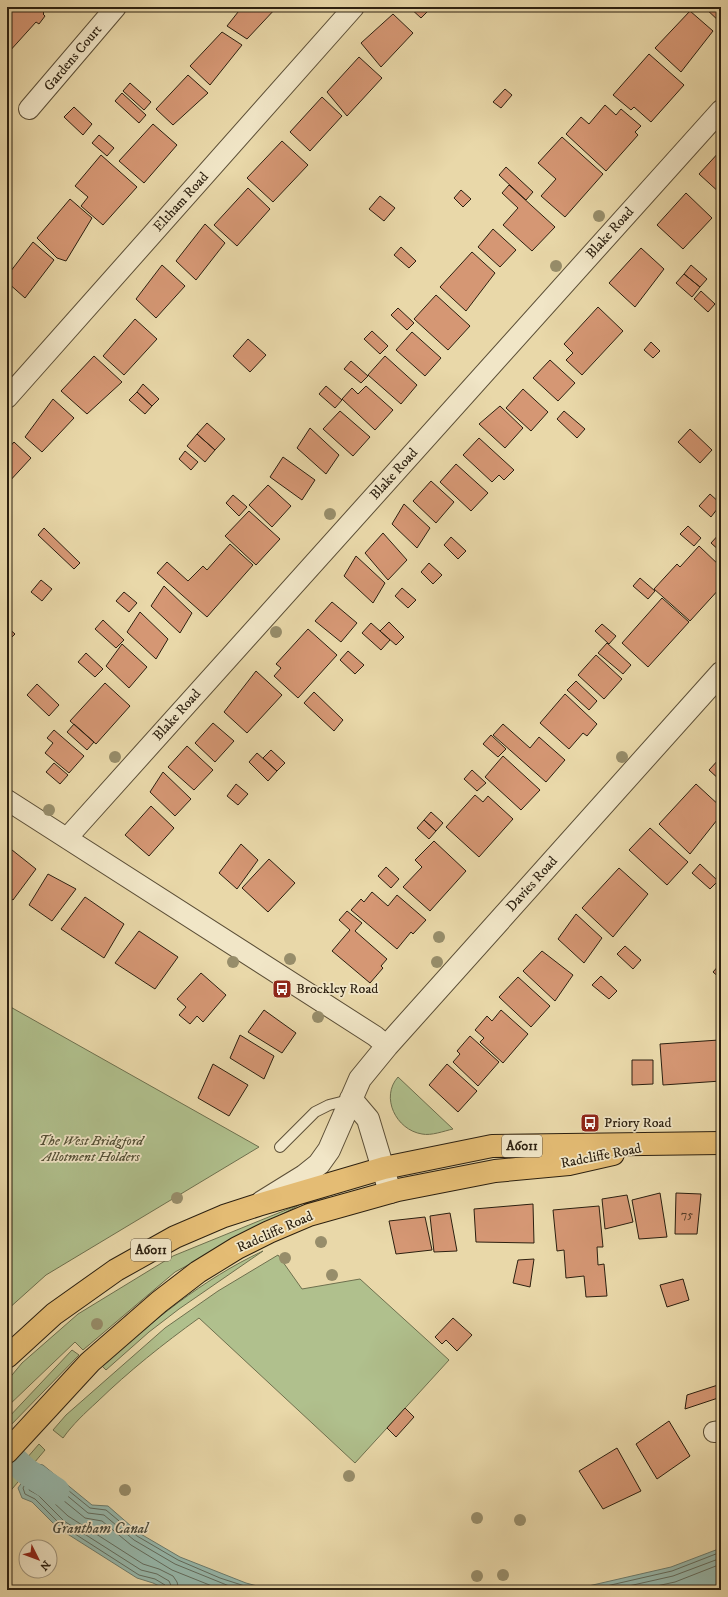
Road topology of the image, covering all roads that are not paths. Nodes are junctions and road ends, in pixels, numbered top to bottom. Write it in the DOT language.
graph roads {
  1 [pos="116,7"];
  2 [pos="354,7"];
  3 [pos="30,109"];
  4 [pos="721,110"];
  5 [pos="7,398"];
  6 [pos="721,673"];
  7 [pos="7,800"];
  8 [pos="67,838"];
  9 [pos="387,1046"];
  10 [pos="351,1099"];
  11 [pos="721,1143"];
  12 [pos="662,1144"];
  13 [pos="280,1147"];
  14 [pos="384,1168"];
  15 [pos="390,1192"];
  16 [pos="258,1204"];
  17 [pos="7,1357"];
  18 [pos="7,1452"];
  1 -- 3 [label="street, Gardens Court"];
  2 -- 5 [label="street, Eltham Road"];
  4 -- 8 [label="street, Blake Road"];
  6 -- 9 [label="street, Davies Road"];
  7 -- 8 [label="street"];
  8 -- 9 [label="street"];
  9 -- 10 [label="street, Davies Road"];
  10 -- 13 [label="lane"];
  10 -- 14 [label="street"];
  10 -- 16 [label="street, Davies Road"];
  11 -- 12 [label="highway, Radcliffe Road / A6011"];
  12 -- 14 [label="highway, Radcliffe Road / A6011"];
  12 -- 15 [label="highway, Radcliffe Road / A6011"];
  14 -- 15 [label="street"];
  14 -- 16 [label="highway, Radcliffe Road / A6011"];
  15 -- 18 [label="highway, Radcliffe Road / A6011"];
  16 -- 17 [label="highway, Radcliffe Road / A6011"];
}
